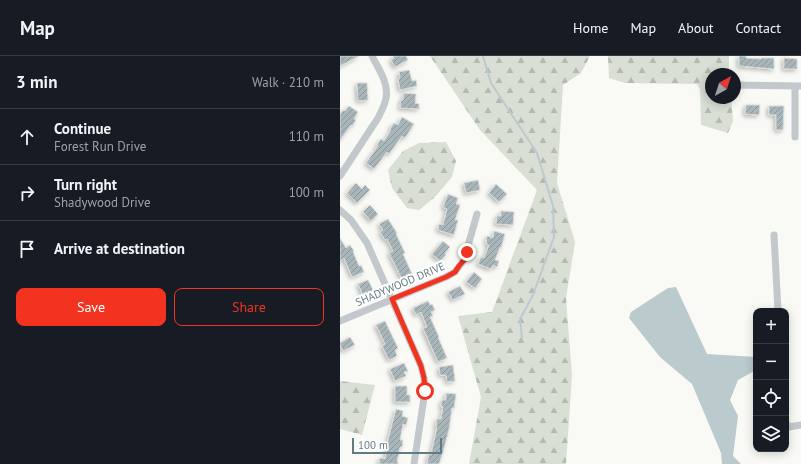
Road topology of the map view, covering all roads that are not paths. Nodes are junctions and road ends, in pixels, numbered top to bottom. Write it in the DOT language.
graph roads {
  1 [pos="372,56"];
  2 [pos="741,85"];
  3 [pos="798,86"];
  4 [pos="796,137"];
  5 [pos="340,176"];
  6 [pos="340,210"];
  7 [pos="477,214"];
  8 [pos="774,235"];
  9 [pos="392,299"];
  10 [pos="778,308"];
  11 [pos="340,321"];
  12 [pos="801,425"];
  13 [pos="789,427"];
  14 [pos="414,464"];
  1 -- 5 [label="street"];
  2 -- 3 [label="street"];
  3 -- 4 [label="street"];
  6 -- 9 [label="street"];
  7 -- 9 [label="street, SHADYWOOD DRIVE"];
  8 -- 10 [label="street"];
  9 -- 11 [label="street, SHADYWOOD DRIVE"];
  9 -- 14 [label="street"];
  12 -- 13 [label="street"];
}
